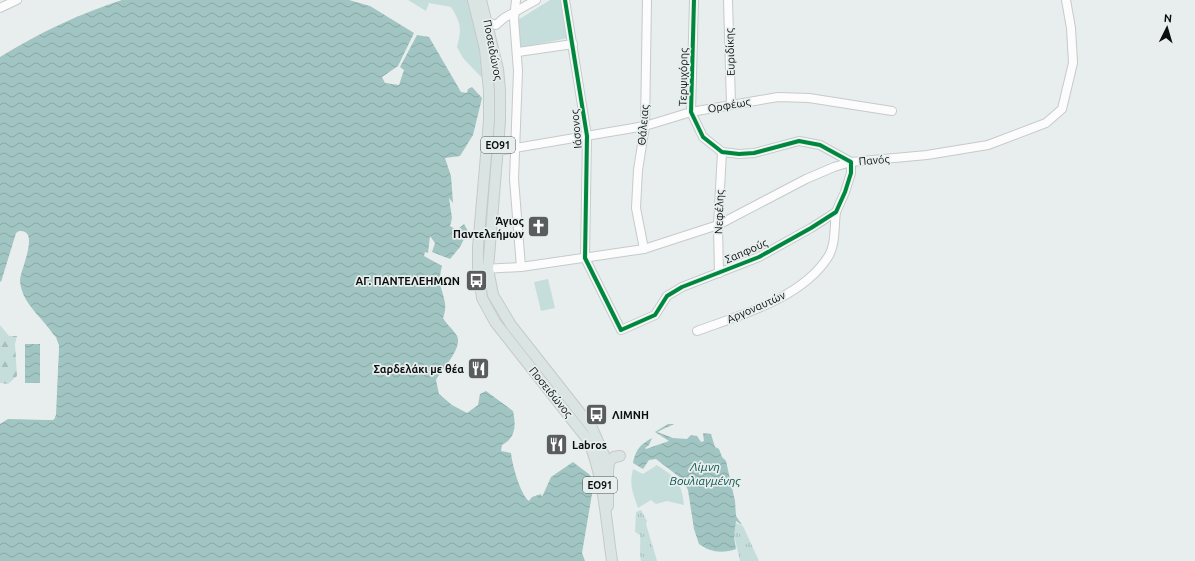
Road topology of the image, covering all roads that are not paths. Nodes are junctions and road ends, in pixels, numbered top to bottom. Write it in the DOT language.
graph roads {
  1 [pos="16,0"];
  2 [pos="473,0"];
  3 [pos="481,0"];
  4 [pos="516,0"];
  5 [pos="536,0"];
  6 [pos="543,0"];
  7 [pos="565,0"];
  8 [pos="647,0"];
  9 [pos="694,0"];
  10 [pos="728,0"];
  11 [pos="1066,0"];
  12 [pos="0,8"];
  13 [pos="517,12"];
  14 [pos="483,23"];
  15 [pos="573,44"];
  16 [pos="518,52"];
  17 [pos="731,104"];
  18 [pos="892,111"];
  19 [pos="691,112"];
  20 [pos="645,126"];
  21 [pos="587,136"];
  22 [pos="515,148"];
  23 [pos="498,151"];
  24 [pos="722,152"];
  25 [pos="850,162"];
  26 [pos="836,212"];
  27 [pos="718,225"];
  28 [pos="644,249"];
  29 [pos="585,258"];
  30 [pos="521,266"];
  31 [pos="483,269"];
  32 [pos="719,273"];
  33 [pos="697,331"];
  34 [pos="596,446"];
  35 [pos="620,456"];
  36 [pos="608,471"];
  37 [pos="607,524"];
  38 [pos="612,561"];
  1 -- 12 [label="street"];
  2 -- 14 [label="main road, Ποσειδώνος / ΕΟ91"];
  3 -- 14 [label="main road, Ποσειδώνος / ΕΟ91"];
  4 -- 13 [label="street"];
  5 -- 13 [label="street"];
  6 -- 13 [label="street"];
  7 -- 15 [label="street, Ιάσονος"];
  8 -- 20 [label="street, Θάλειας"];
  9 -- 19 [label="street, Τερψιχόρης"];
  10 -- 17 [label="street, Ευριδίκης"];
  11 -- 25 [label="street, Πανός"];
  13 -- 14 [label="street"];
  13 -- 16 [label="street"];
  14 -- 23 [label="main road, Ποσειδώνος / ΕΟ91"];
  14 -- 31 [label="main road, Ποσειδώνος / ΕΟ91"];
  15 -- 16 [label="street"];
  15 -- 21 [label="street, Ιάσονος"];
  16 -- 22 [label="street"];
  17 -- 18 [label="street, Ορφέως"];
  17 -- 19 [label="street, Ορφέως"];
  19 -- 20 [label="street, Ορφέως"];
  19 -- 24 [label="street, Τερψιχόρης"];
  20 -- 21 [label="street, Ορφέως"];
  20 -- 28 [label="street, Θάλειας"];
  21 -- 22 [label="street, Ορφέως"];
  21 -- 29 [label="street, Ιάσονος"];
  22 -- 23 [label="street, Ορφέως"];
  22 -- 30 [label="street"];
  23 -- 31 [label="main road, Ποσειδώνος / ΕΟ91"];
  24 -- 25 [label="street"];
  24 -- 27 [label="street, Νεφέλης"];
  25 -- 26 [label="street"];
  25 -- 27 [label="street, Πανός"];
  26 -- 32 [label="street, Σαπφούς"];
  26 -- 33 [label="street, Αργοναυτών"];
  27 -- 28 [label="street, Πανός"];
  27 -- 32 [label="street, Νεφέλης"];
  28 -- 29 [label="street, Πανός"];
  29 -- 30 [label="street"];
  29 -- 32 [label="street, Σαπφούς"];
  30 -- 31 [label="street"];
  31 -- 34 [label="main road, Ποσειδώνος / ΕΟ91"];
  34 -- 36 [label="main road, Ποσειδώνος / ΕΟ91"];
  34 -- 37 [label="main road, Ποσειδώνος / ΕΟ91"];
  35 -- 36 [label="main road"];
  36 -- 37 [label="main road, Ποσειδώνος / ΕΟ91"];
  37 -- 38 [label="main road, Ποσειδώνος / ΕΟ91"];
}
